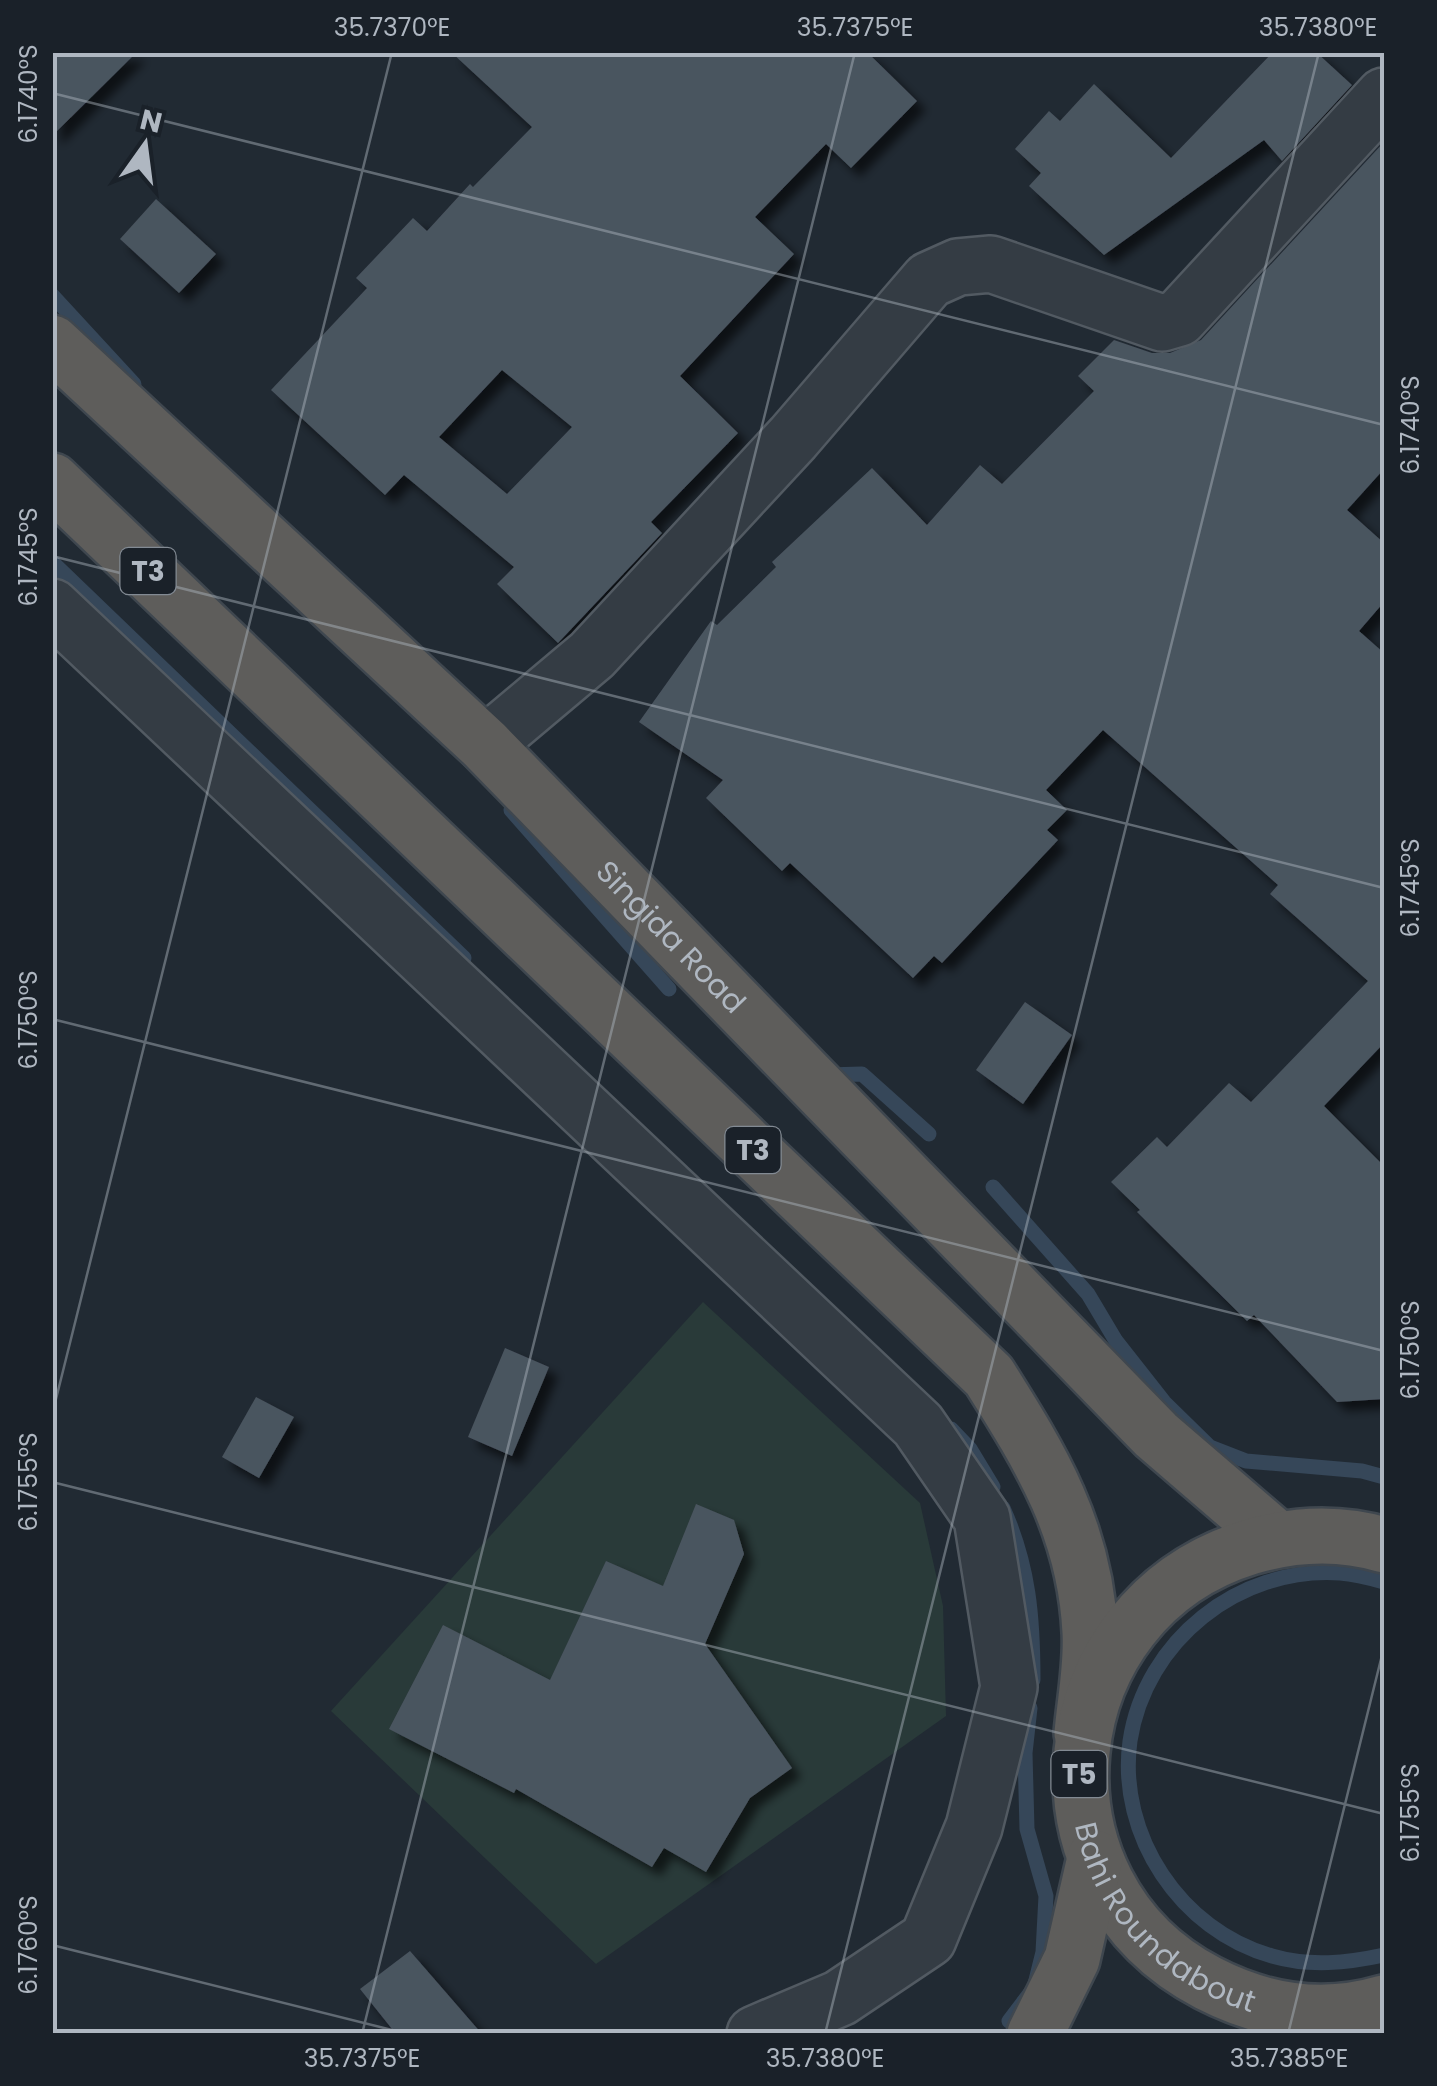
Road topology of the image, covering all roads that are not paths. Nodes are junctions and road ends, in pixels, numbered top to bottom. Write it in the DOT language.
graph roads {
  1 [pos="1384,96"];
  2 [pos="52,344"];
  3 [pos="52,481"];
  4 [pos="52,607"];
  5 [pos="485,746"];
  6 [pos="1277,1539"];
  7 [pos="1384,1545"];
  8 [pos="1082,1733"];
  9 [pos="1094,1858"];
  10 [pos="1384,2003"];
  11 [pos="1312,2013"];
  12 [pos="755,2034"];
  13 [pos="1035,2034"];
  14 [pos="1253,2034"];
  1 -- 5 [label="street"];
  2 -- 5 [label="highway, Singida Road"];
  3 -- 8 [label="highway, T3"];
  4 -- 12 [label="street"];
  5 -- 6 [label="highway, Singida Road"];
  6 -- 7 [label="highway, Bahi Roundabout / T5"];
  6 -- 8 [label="highway, Bahi Roundabout / T5"];
  8 -- 9 [label="highway, Bahi Roundabout / T5"];
  9 -- 11 [label="highway, Bahi Roundabout / T5"];
  9 -- 13 [label="highway, T5"];
  10 -- 11 [label="highway, Bahi Roundabout / T5"];
  11 -- 14 [label="highway, T5"];
}
